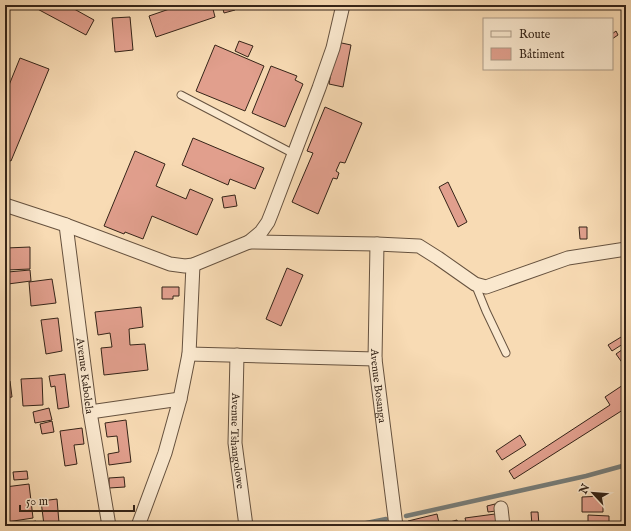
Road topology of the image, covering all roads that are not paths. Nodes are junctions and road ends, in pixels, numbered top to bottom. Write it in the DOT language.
graph roads {
  1 [pos="343,5"];
  2 [pos="181,95"];
  3 [pos="294,154"];
  4 [pos="5,205"];
  5 [pos="66,225"];
  6 [pos="249,242"];
  7 [pos="377,244"];
  8 [pos="626,249"];
  9 [pos="193,265"];
  10 [pos="476,284"];
  11 [pos="506,353"];
  12 [pos="189,354"];
  13 [pos="237,355"];
  14 [pos="375,359"];
  15 [pos="180,399"];
  16 [pos="90,412"];
  17 [pos="501,508"];
  18 [pos="109,526"];
  19 [pos="138,526"];
  20 [pos="246,526"];
  21 [pos="396,526"];
  22 [pos="502,526"];
  1 -- 3 [label="street"];
  2 -- 3 [label="lane"];
  3 -- 6 [label="street"];
  4 -- 5 [label="street"];
  5 -- 9 [label="street"];
  5 -- 16 [label="street, Avenue Kabolela"];
  6 -- 7 [label="street"];
  6 -- 9 [label="street"];
  7 -- 10 [label="street"];
  7 -- 14 [label="street, Avenue Bosanga"];
  8 -- 10 [label="street"];
  9 -- 12 [label="street"];
  10 -- 11 [label="lane"];
  12 -- 13 [label="street"];
  12 -- 15 [label="street"];
  13 -- 14 [label="street"];
  13 -- 20 [label="street, Avenue Tshangolowe"];
  14 -- 21 [label="street, Avenue Bosanga"];
  15 -- 16 [label="street"];
  15 -- 19 [label="street"];
  16 -- 18 [label="street, Avenue Kabolela"];
  17 -- 22 [label="street"];
}
